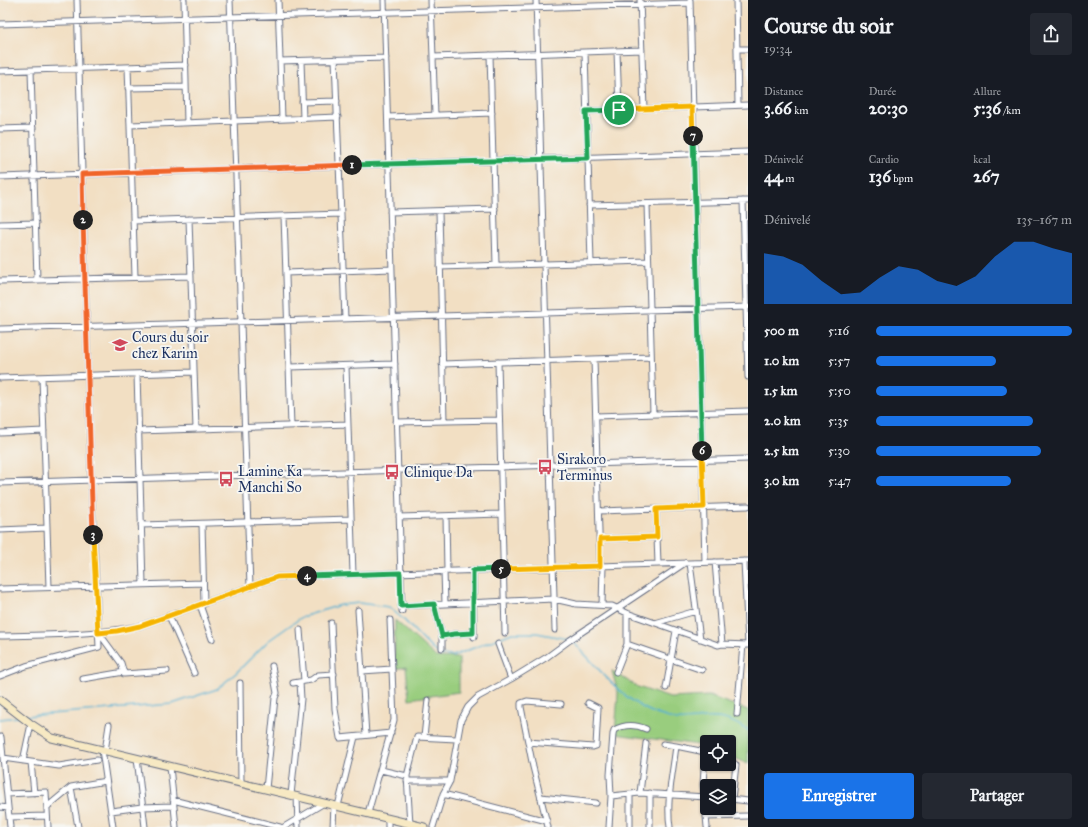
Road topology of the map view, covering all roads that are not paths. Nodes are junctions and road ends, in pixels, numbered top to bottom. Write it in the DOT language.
graph roads {
  1 [pos="77,0"];
  2 [pos="184,0"];
  3 [pos="230,0"];
  4 [pos="278,0"];
  5 [pos="384,0"];
  6 [pos="431,0"];
  7 [pos="536,0"];
  8 [pos="736,0"];
  9 [pos="690,1"];
  10 [pos="640,2"];
  11 [pos="536,7"];
  12 [pos="431,10"];
  13 [pos="385,12"];
  14 [pos="279,15"];
  15 [pos="230,17"];
  16 [pos="184,18"];
  17 [pos="78,22"];
  18 [pos="0,24"];
  19 [pos="737,49"];
  20 [pos="748,49"];
  21 [pos="642,50"];
  22 [pos="617,51"];
  23 [pos="585,52"];
  24 [pos="537,54"];
  25 [pos="490,55"];
  26 [pos="433,57"];
  27 [pos="386,58"];
  28 [pos="335,59"];
  29 [pos="280,61"];
  30 [pos="301,61"];
  31 [pos="186,65"];
  32 [pos="128,67"];
  33 [pos="79,68"];
  34 [pos="31,70"];
  35 [pos="0,71"];
  36 [pos="186,87"];
  37 [pos="128,88"];
  38 [pos="337,101"];
  39 [pos="302,102"];
  40 [pos="738,105"];
  41 [pos="748,105"];
  42 [pos="692,107"];
  43 [pos="644,109"];
  44 [pos="619,110"];
  45 [pos="586,111"];
  46 [pos="492,113"];
  47 [pos="435,115"];
  48 [pos="338,117"];
  49 [pos="388,117"];
  50 [pos="282,119"];
  51 [pos="303,119"];
  52 [pos="234,121"];
  53 [pos="187,123"];
  54 [pos="130,125"];
  55 [pos="33,128"];
  56 [pos="0,129"];
  57 [pos="748,152"];
  58 [pos="694,154"];
  59 [pos="588,158"];
  60 [pos="540,159"];
  61 [pos="493,161"];
  62 [pos="389,164"];
  63 [pos="339,166"];
  64 [pos="236,169"];
  65 [pos="131,173"];
  66 [pos="82,174"];
  67 [pos="34,176"];
  68 [pos="0,177"];
  69 [pos="746,201"];
  70 [pos="695,202"];
  71 [pos="647,204"];
  72 [pos="590,205"];
  73 [pos="495,209"];
  74 [pos="439,211"];
  75 [pos="390,212"];
  76 [pos="341,214"];
  77 [pos="284,216"];
  78 [pos="237,217"];
  79 [pos="189,219"];
  80 [pos="133,220"];
  81 [pos="36,223"];
  82 [pos="0,224"];
  83 [pos="746,259"];
  84 [pos="648,261"];
  85 [pos="591,263"];
  86 [pos="544,264"];
  87 [pos="496,265"];
  88 [pos="440,267"];
  89 [pos="392,268"];
  90 [pos="343,271"];
  91 [pos="286,273"];
  92 [pos="191,276"];
  93 [pos="135,277"];
  94 [pos="85,279"];
  95 [pos="37,280"];
  96 [pos="0,281"];
  97 [pos="747,307"];
  98 [pos="698,308"];
  99 [pos="650,310"];
  100 [pos="545,313"];
  101 [pos="441,316"];
  102 [pos="393,318"];
  103 [pos="345,319"];
  104 [pos="287,321"];
  105 [pos="241,322"];
  106 [pos="192,324"];
  107 [pos="86,327"];
  108 [pos="0,329"];
  109 [pos="748,354"];
  110 [pos="651,357"];
  111 [pos="594,359"];
  112 [pos="547,360"];
  113 [pos="498,362"];
  114 [pos="395,364"];
  115 [pos="442,364"];
  116 [pos="346,366"];
  117 [pos="289,367"];
  118 [pos="194,372"];
  119 [pos="137,374"];
  120 [pos="88,375"];
  121 [pos="42,377"];
  122 [pos="748,377"];
  123 [pos="0,378"];
  124 [pos="748,411"];
  125 [pos="701,412"];
  126 [pos="653,414"];
  127 [pos="596,416"];
  128 [pos="500,420"];
  129 [pos="444,421"];
  130 [pos="396,422"];
  131 [pos="348,424"];
  132 [pos="291,426"];
  133 [pos="244,428"];
  134 [pos="196,429"];
  135 [pos="44,431"];
  136 [pos="138,431"];
  137 [pos="0,433"];
  138 [pos="748,459"];
  139 [pos="703,461"];
  140 [pos="597,464"];
  141 [pos="550,466"];
  142 [pos="501,467"];
  143 [pos="398,470"];
  144 [pos="350,472"];
  145 [pos="246,475"];
  146 [pos="140,479"];
  147 [pos="91,480"];
  148 [pos="46,482"];
  149 [pos="0,483"];
  150 [pos="748,506"];
  151 [pos="704,507"];
  152 [pos="656,509"];
  153 [pos="599,511"];
  154 [pos="502,514"];
  155 [pos="446,516"];
  156 [pos="399,517"];
  157 [pos="351,519"];
  158 [pos="248,522"];
  159 [pos="202,524"];
  160 [pos="141,525"];
  161 [pos="47,528"];
  162 [pos="0,530"];
  163 [pos="657,537"];
  164 [pos="600,539"];
  165 [pos="746,561"];
  166 [pos="705,562"];
  167 [pos="715,562"];
  168 [pos="688,563"];
  169 [pos="658,564"];
  170 [pos="602,566"];
  171 [pos="553,567"];
  172 [pos="504,569"];
  173 [pos="473,570"];
  174 [pos="445,571"];
  175 [pos="400,573"];
  176 [pos="353,574"];
  177 [pos="203,583"];
  178 [pos="143,584"];
  179 [pos="96,586"];
  180 [pos="49,587"];
  181 [pos="250,587"];
  182 [pos="0,589"];
  183 [pos="554,599"];
  184 [pos="504,601"];
  185 [pos="472,603"];
  186 [pos="202,604"];
  187 [pos="434,604"];
  188 [pos="445,604"];
  189 [pos="602,605"];
  190 [pos="618,608"];
  191 [pos="358,610"];
  192 [pos="696,611"];
  193 [pos="627,613"];
  194 [pos="169,616"];
  195 [pos="390,620"];
  196 [pos="331,623"];
  197 [pos="655,623"];
  198 [pos="300,630"];
  199 [pos="555,630"];
  200 [pos="676,631"];
  201 [pos="98,633"];
  202 [pos="505,633"];
  203 [pos="0,636"];
  204 [pos="442,636"];
  205 [pos="212,639"];
  206 [pos="700,639"];
  207 [pos="498,644"];
  208 [pos="627,644"];
  209 [pos="722,644"];
  210 [pos="746,645"];
  211 [pos="442,648"];
  212 [pos="671,659"];
  213 [pos="272,666"];
  214 [pos="392,669"];
  215 [pos="702,670"];
  216 [pos="167,671"];
  217 [pos="362,671"];
  218 [pos="124,672"];
  219 [pos="616,672"];
  220 [pos="194,673"];
  221 [pos="334,674"];
  222 [pos="0,676"];
  223 [pos="83,679"];
  224 [pos="511,679"];
  225 [pos="302,682"];
  226 [pos="240,683"];
  227 [pos="293,683"];
  228 [pos="666,688"];
  229 [pos="0,700"];
  230 [pos="428,700"];
  231 [pos="588,703"];
  232 [pos="561,704"];
  233 [pos="737,714"];
  234 [pos="31,724"];
  235 [pos="109,725"];
  236 [pos="646,729"];
  237 [pos="391,733"];
  238 [pos="366,735"];
  239 [pos="1,737"];
  240 [pos="355,737"];
  241 [pos="424,737"];
  242 [pos="456,739"];
  243 [pos="528,742"];
  244 [pos="646,743"];
  245 [pos="663,744"];
  246 [pos="676,746"];
  247 [pos="103,750"];
  248 [pos="3,758"];
  249 [pos="136,758"];
  250 [pos="97,760"];
  251 [pos="23,761"];
  252 [pos="31,762"];
  253 [pos="170,766"];
  254 [pos="380,770"];
  255 [pos="407,779"];
  256 [pos="703,779"];
  257 [pos="106,781"];
  258 [pos="450,781"];
  259 [pos="3,782"];
  260 [pos="241,783"];
  261 [pos="71,787"];
  262 [pos="266,789"];
  263 [pos="34,793"];
  264 [pos="640,793"];
  265 [pos="650,793"];
  266 [pos="7,794"];
  267 [pos="443,794"];
  268 [pos="630,794"];
  269 [pos="670,795"];
  270 [pos="294,796"];
  271 [pos="611,796"];
  272 [pos="541,797"];
  273 [pos="700,797"];
  274 [pos="173,800"];
  275 [pos="736,800"];
  276 [pos="748,801"];
  277 [pos="324,803"];
  278 [pos="596,803"];
  279 [pos="173,806"];
  280 [pos="336,806"];
  281 [pos="0,807"];
  282 [pos="47,807"];
  283 [pos="142,807"];
  284 [pos="8,808"];
  285 [pos="111,811"];
  286 [pos="368,814"];
  287 [pos="47,816"];
  288 [pos="748,816"];
  289 [pos="9,817"];
  290 [pos="706,817"];
  291 [pos="388,818"];
  292 [pos="298,819"];
  293 [pos="547,821"];
  294 [pos="410,824"];
  295 [pos="10,827"];
  296 [pos="48,827"];
  297 [pos="78,827"];
  298 [pos="113,827"];
  299 [pos="145,827"];
  300 [pos="176,827"];
  301 [pos="280,827"];
  302 [pos="284,827"];
  303 [pos="298,827"];
  304 [pos="332,827"];
  305 [pos="388,827"];
  306 [pos="421,827"];
  307 [pos="433,827"];
  308 [pos="548,827"];
  309 [pos="610,827"];
  310 [pos="630,827"];
  311 [pos="650,827"];
  312 [pos="670,827"];
  313 [pos="707,827"];
  1 -- 17 [label="street"];
  2 -- 16 [label="street"];
  3 -- 15 [label="street"];
  4 -- 14 [label="street"];
  5 -- 13 [label="street"];
  6 -- 12 [label="street"];
  7 -- 11 [label="street"];
  8 -- 19 [label="street"];
  9 -- 10 [label="street"];
  9 -- 42 [label="street"];
  10 -- 11 [label="street"];
  10 -- 21 [label="street"];
  11 -- 12 [label="street"];
  11 -- 24 [label="street"];
  12 -- 13 [label="street"];
  12 -- 26 [label="street"];
  13 -- 14 [label="street"];
  13 -- 27 [label="street"];
  14 -- 15 [label="street"];
  14 -- 29 [label="street"];
  15 -- 16 [label="street"];
  15 -- 52 [label="street"];
  16 -- 17 [label="street"];
  16 -- 31 [label="street"];
  17 -- 18 [label="street"];
  17 -- 33 [label="street"];
  19 -- 20 [label="street"];
  19 -- 40 [label="street"];
  21 -- 22 [label="street"];
  21 -- 43 [label="street"];
  22 -- 23 [label="street"];
  22 -- 44 [label="street"];
  23 -- 24 [label="street"];
  23 -- 45 [label="street"];
  24 -- 25 [label="street"];
  24 -- 60 [label="street"];
  25 -- 26 [label="street"];
  25 -- 46 [label="street"];
  26 -- 47 [label="street"];
  27 -- 28 [label="street"];
  27 -- 49 [label="street"];
  28 -- 30 [label="street"];
  28 -- 38 [label="street"];
  29 -- 30 [label="street"];
  29 -- 50 [label="street"];
  30 -- 39 [label="street"];
  31 -- 32 [label="street"];
  31 -- 36 [label="street"];
  32 -- 33 [label="street"];
  32 -- 37 [label="street"];
  33 -- 34 [label="street"];
  33 -- 66 [label="street"];
  34 -- 35 [label="street"];
  34 -- 55 [label="street"];
  36 -- 37 [label="street"];
  36 -- 53 [label="street"];
  37 -- 54 [label="street"];
  38 -- 39 [label="street"];
  38 -- 48 [label="street"];
  39 -- 51 [label="street"];
  40 -- 41 [label="street"];
  40 -- 42 [label="street"];
  42 -- 43 [label="street"];
  42 -- 58 [label="street"];
  43 -- 44 [label="street"];
  44 -- 45 [label="street"];
  45 -- 59 [label="street"];
  46 -- 47 [label="street"];
  46 -- 61 [label="street"];
  47 -- 49 [label="street"];
  48 -- 51 [label="street"];
  48 -- 63 [label="street"];
  49 -- 62 [label="street"];
  50 -- 51 [label="street"];
  50 -- 52 [label="street"];
  52 -- 53 [label="street"];
  52 -- 64 [label="street"];
  53 -- 54 [label="street"];
  54 -- 65 [label="street"];
  55 -- 56 [label="street"];
  55 -- 67 [label="street"];
  57 -- 58 [label="street"];
  58 -- 59 [label="street"];
  58 -- 70 [label="street"];
  59 -- 60 [label="street"];
  59 -- 72 [label="street"];
  60 -- 61 [label="street"];
  60 -- 86 [label="street"];
  61 -- 62 [label="street"];
  61 -- 73 [label="street"];
  62 -- 63 [label="street"];
  62 -- 75 [label="street"];
  63 -- 64 [label="street"];
  63 -- 76 [label="street"];
  64 -- 65 [label="street"];
  64 -- 78 [label="street"];
  65 -- 66 [label="street"];
  65 -- 80 [label="street"];
  66 -- 67 [label="street"];
  66 -- 94 [label="street"];
  67 -- 68 [label="street"];
  67 -- 81 [label="street"];
  69 -- 70 [label="street"];
  69 -- 83 [label="street"];
  70 -- 71 [label="street"];
  70 -- 98 [label="street"];
  71 -- 72 [label="street"];
  71 -- 84 [label="street"];
  72 -- 85 [label="street"];
  73 -- 74 [label="street"];
  73 -- 87 [label="street"];
  74 -- 75 [label="street"];
  74 -- 88 [label="street"];
  75 -- 89 [label="street"];
  76 -- 77 [label="street"];
  76 -- 90 [label="street"];
  77 -- 78 [label="street"];
  77 -- 91 [label="street"];
  78 -- 79 [label="street"];
  78 -- 105 [label="street"];
  79 -- 80 [label="street"];
  79 -- 92 [label="street"];
  80 -- 93 [label="street"];
  81 -- 82 [label="street"];
  81 -- 95 [label="street"];
  83 -- 97 [label="street"];
  84 -- 85 [label="street"];
  84 -- 99 [label="street"];
  85 -- 86 [label="street"];
  86 -- 87 [label="street"];
  86 -- 100 [label="street"];
  87 -- 88 [label="street"];
  88 -- 101 [label="street"];
  89 -- 90 [label="street"];
  89 -- 102 [label="street"];
  90 -- 91 [label="street"];
  90 -- 103 [label="street"];
  91 -- 104 [label="street"];
  92 -- 93 [label="street"];
  92 -- 106 [label="street"];
  93 -- 94 [label="street"];
  94 -- 95 [label="street"];
  94 -- 107 [label="street"];
  95 -- 96 [label="street"];
  97 -- 98 [label="street"];
  97 -- 109 [label="street"];
  98 -- 99 [label="street"];
  98 -- 125 [label="street"];
  99 -- 100 [label="street"];
  99 -- 110 [label="street"];
  100 -- 101 [label="street"];
  100 -- 112 [label="street"];
  101 -- 102 [label="street"];
  101 -- 115 [label="street"];
  102 -- 103 [label="street"];
  102 -- 114 [label="street"];
  103 -- 104 [label="street"];
  104 -- 105 [label="street"];
  104 -- 117 [label="street"];
  105 -- 106 [label="street"];
  105 -- 133 [label="street"];
  106 -- 107 [label="street"];
  106 -- 118 [label="street"];
  107 -- 108 [label="street"];
  107 -- 120 [label="street"];
  109 -- 122 [label="street"];
  110 -- 111 [label="street"];
  110 -- 126 [label="street"];
  111 -- 112 [label="street"];
  111 -- 127 [label="street"];
  112 -- 113 [label="street"];
  112 -- 141 [label="street"];
  113 -- 115 [label="street"];
  113 -- 128 [label="street"];
  114 -- 116 [label="street"];
  114 -- 130 [label="street"];
  115 -- 129 [label="street"];
  116 -- 117 [label="street"];
  116 -- 131 [label="street"];
  117 -- 132 [label="street"];
  118 -- 119 [label="street"];
  118 -- 134 [label="street"];
  119 -- 120 [label="street"];
  119 -- 136 [label="street"];
  120 -- 121 [label="street"];
  120 -- 147 [label="street"];
  121 -- 123 [label="street"];
  121 -- 135 [label="street"];
  124 -- 125 [label="street"];
  125 -- 126 [label="street"];
  125 -- 139 [label="street"];
  126 -- 127 [label="street"];
  127 -- 140 [label="street"];
  128 -- 129 [label="street"];
  128 -- 142 [label="street"];
  129 -- 130 [label="street"];
  130 -- 143 [label="street"];
  131 -- 132 [label="street"];
  131 -- 144 [label="street"];
  132 -- 133 [label="street"];
  133 -- 134 [label="street"];
  133 -- 145 [label="street"];
  134 -- 136 [label="street"];
  135 -- 137 [label="street"];
  135 -- 148 [label="street"];
  136 -- 146 [label="street"];
  138 -- 139 [label="street"];
  139 -- 140 [label="street"];
  139 -- 151 [label="street"];
  140 -- 141 [label="street"];
  140 -- 153 [label="street"];
  141 -- 142 [label="street"];
  141 -- 171 [label="street"];
  142 -- 143 [label="street"];
  142 -- 154 [label="street"];
  143 -- 144 [label="street"];
  143 -- 156 [label="street"];
  144 -- 145 [label="street"];
  144 -- 157 [label="street"];
  145 -- 146 [label="street"];
  145 -- 158 [label="street"];
  146 -- 147 [label="street"];
  146 -- 160 [label="street"];
  147 -- 148 [label="street"];
  147 -- 179 [label="street"];
  148 -- 149 [label="street"];
  148 -- 161 [label="street"];
  150 -- 151 [label="street"];
  151 -- 152 [label="street"];
  151 -- 166 [label="street"];
  152 -- 153 [label="street"];
  152 -- 163 [label="street"];
  153 -- 164 [label="street"];
  154 -- 155 [label="street"];
  154 -- 172 [label="street"];
  155 -- 156 [label="street"];
  155 -- 174 [label="street"];
  156 -- 175 [label="street"];
  157 -- 158 [label="street"];
  157 -- 176 [label="street"];
  158 -- 159 [label="street"];
  158 -- 181 [label="street"];
  159 -- 160 [label="street"];
  159 -- 177 [label="street"];
  160 -- 178 [label="street"];
  161 -- 162 [label="street"];
  161 -- 180 [label="street"];
  163 -- 164 [label="street"];
  163 -- 169 [label="street"];
  164 -- 170 [label="street"];
  165 -- 167 [label="street"];
  165 -- 210 [label="street"];
  166 -- 167 [label="street"];
  166 -- 168 [label="street"];
  167 -- 209 [label="street"];
  168 -- 169 [label="street"];
  168 -- 190 [label="street"];
  168 -- 192 [label="street"];
  169 -- 170 [label="street"];
  170 -- 171 [label="street"];
  170 -- 189 [label="street"];
  171 -- 172 [label="street"];
  171 -- 183 [label="street"];
  172 -- 173 [label="street"];
  172 -- 184 [label="street"];
  173 -- 174 [label="street"];
  173 -- 185 [label="street"];
  174 -- 175 [label="street"];
  174 -- 188 [label="street"];
  175 -- 176 [label="street"];
  175 -- 187 [label="street"];
  176 -- 181 [label="street"];
  177 -- 178 [label="street"];
  177 -- 186 [label="street"];
  178 -- 179 [label="street"];
  179 -- 180 [label="street"];
  179 -- 201 [label="street"];
  180 -- 182 [label="street"];
  181 -- 186 [label="street"];
  183 -- 184 [label="street"];
  183 -- 189 [label="street"];
  183 -- 199 [label="street"];
  184 -- 185 [label="street"];
  184 -- 202 [label="street"];
  185 -- 188 [label="street"];
  185 -- 204 [label="street"];
  186 -- 194 [label="street"];
  186 -- 205 [label="street"];
  187 -- 188 [label="street"];
  187 -- 204 [label="street"];
  189 -- 190 [label="street"];
  190 -- 193 [label="street"];
  190 -- 224 [label="street"];
  191 -- 217 [label="street"];
  192 -- 197 [label="street"];
  192 -- 206 [label="street"];
  193 -- 197 [label="street"];
  193 -- 208 [label="street"];
  194 -- 201 [label="street"];
  194 -- 220 [label="street"];
  195 -- 214 [label="street"];
  196 -- 221 [label="street"];
  197 -- 200 [label="street"];
  198 -- 225 [label="street"];
  200 -- 206 [label="street"];
  200 -- 212 [label="street"];
  201 -- 203 [label="street"];
  201 -- 218 [label="street"];
  201 -- 222 [label="street"];
  204 -- 211 [label="street"];
  206 -- 209 [label="street"];
  207 -- 224 [label="street"];
  208 -- 212 [label="street"];
  208 -- 219 [label="street"];
  209 -- 210 [label="street"];
  210 -- 233 [label="street"];
  212 -- 215 [label="street"];
  212 -- 228 [label="street"];
  213 -- 262 [label="street"];
  214 -- 217 [label="street"];
  214 -- 237 [label="street"];
  216 -- 218 [label="street"];
  217 -- 238 [label="street"];
  218 -- 223 [label="street"];
  221 -- 225 [label="street"];
  221 -- 240 [label="street"];
  224 -- 242 [label="street"];
  225 -- 227 [label="street"];
  225 -- 270 [label="street"];
  226 -- 260 [label="street"];
  229 -- 234 [label="street"];
  230 -- 241 [label="street"];
  231 -- 243 [label="street"];
  232 -- 243 [label="street"];
  234 -- 247 [label="street"];
  234 -- 251 [label="street"];
  235 -- 247 [label="street"];
  236 -- 271 [label="street"];
  237 -- 238 [label="street"];
  237 -- 254 [label="street"];
  238 -- 240 [label="street"];
  239 -- 248 [label="street"];
  240 -- 280 [label="street"];
  241 -- 242 [label="street"];
  241 -- 255 [label="street"];
  242 -- 258 [label="street"];
  243 -- 272 [label="street"];
  244 -- 264 [label="street"];
  245 -- 246 [label="street"];
  246 -- 256 [label="street"];
  246 -- 269 [label="street"];
  247 -- 249 [label="street"];
  247 -- 257 [label="street"];
  248 -- 251 [label="street"];
  248 -- 259 [label="street"];
  249 -- 253 [label="street"];
  249 -- 283 [label="street"];
  250 -- 252 [label="street"];
  251 -- 252 [label="street"];
  252 -- 263 [label="street"];
  253 -- 260 [label="street"];
  253 -- 274 [label="street"];
  254 -- 255 [label="street"];
  254 -- 286 [label="street"];
  255 -- 258 [label="street"];
  255 -- 294 [label="street"];
  257 -- 261 [label="street"];
  257 -- 285 [label="street"];
  258 -- 267 [label="street"];
  259 -- 266 [label="street"];
  260 -- 262 [label="street"];
  261 -- 282 [label="street"];
  261 -- 297 [label="street"];
  262 -- 270 [label="street"];
  263 -- 266 [label="street"];
  263 -- 282 [label="street"];
  264 -- 265 [label="street"];
  264 -- 268 [label="street"];
  265 -- 269 [label="street"];
  265 -- 311 [label="street"];
  266 -- 284 [label="street"];
  267 -- 293 [label="street"];
  267 -- 307 [label="street"];
  268 -- 271 [label="street"];
  268 -- 310 [label="street"];
  269 -- 273 [label="street"];
  269 -- 312 [label="street"];
  270 -- 277 [label="street"];
  270 -- 292 [label="street"];
  271 -- 309 [label="street"];
  272 -- 278 [label="street"];
  272 -- 293 [label="street"];
  274 -- 279 [label="street"];
  274 -- 301 [label="street"];
  275 -- 276 [label="street"];
  277 -- 280 [label="street"];
  277 -- 292 [label="street"];
  279 -- 283 [label="street"];
  279 -- 300 [label="street"];
  280 -- 286 [label="street"];
  280 -- 304 [label="street"];
  281 -- 284 [label="street"];
  282 -- 287 [label="street"];
  283 -- 285 [label="street"];
  283 -- 299 [label="street"];
  284 -- 289 [label="street"];
  285 -- 298 [label="street"];
  286 -- 291 [label="street"];
  287 -- 289 [label="street"];
  287 -- 296 [label="street"];
  288 -- 290 [label="street"];
  289 -- 295 [label="street"];
  290 -- 313 [label="street"];
  291 -- 294 [label="street"];
  291 -- 305 [label="street"];
  292 -- 302 [label="street"];
  292 -- 303 [label="street"];
  293 -- 308 [label="street"];
  294 -- 306 [label="street"];
}
